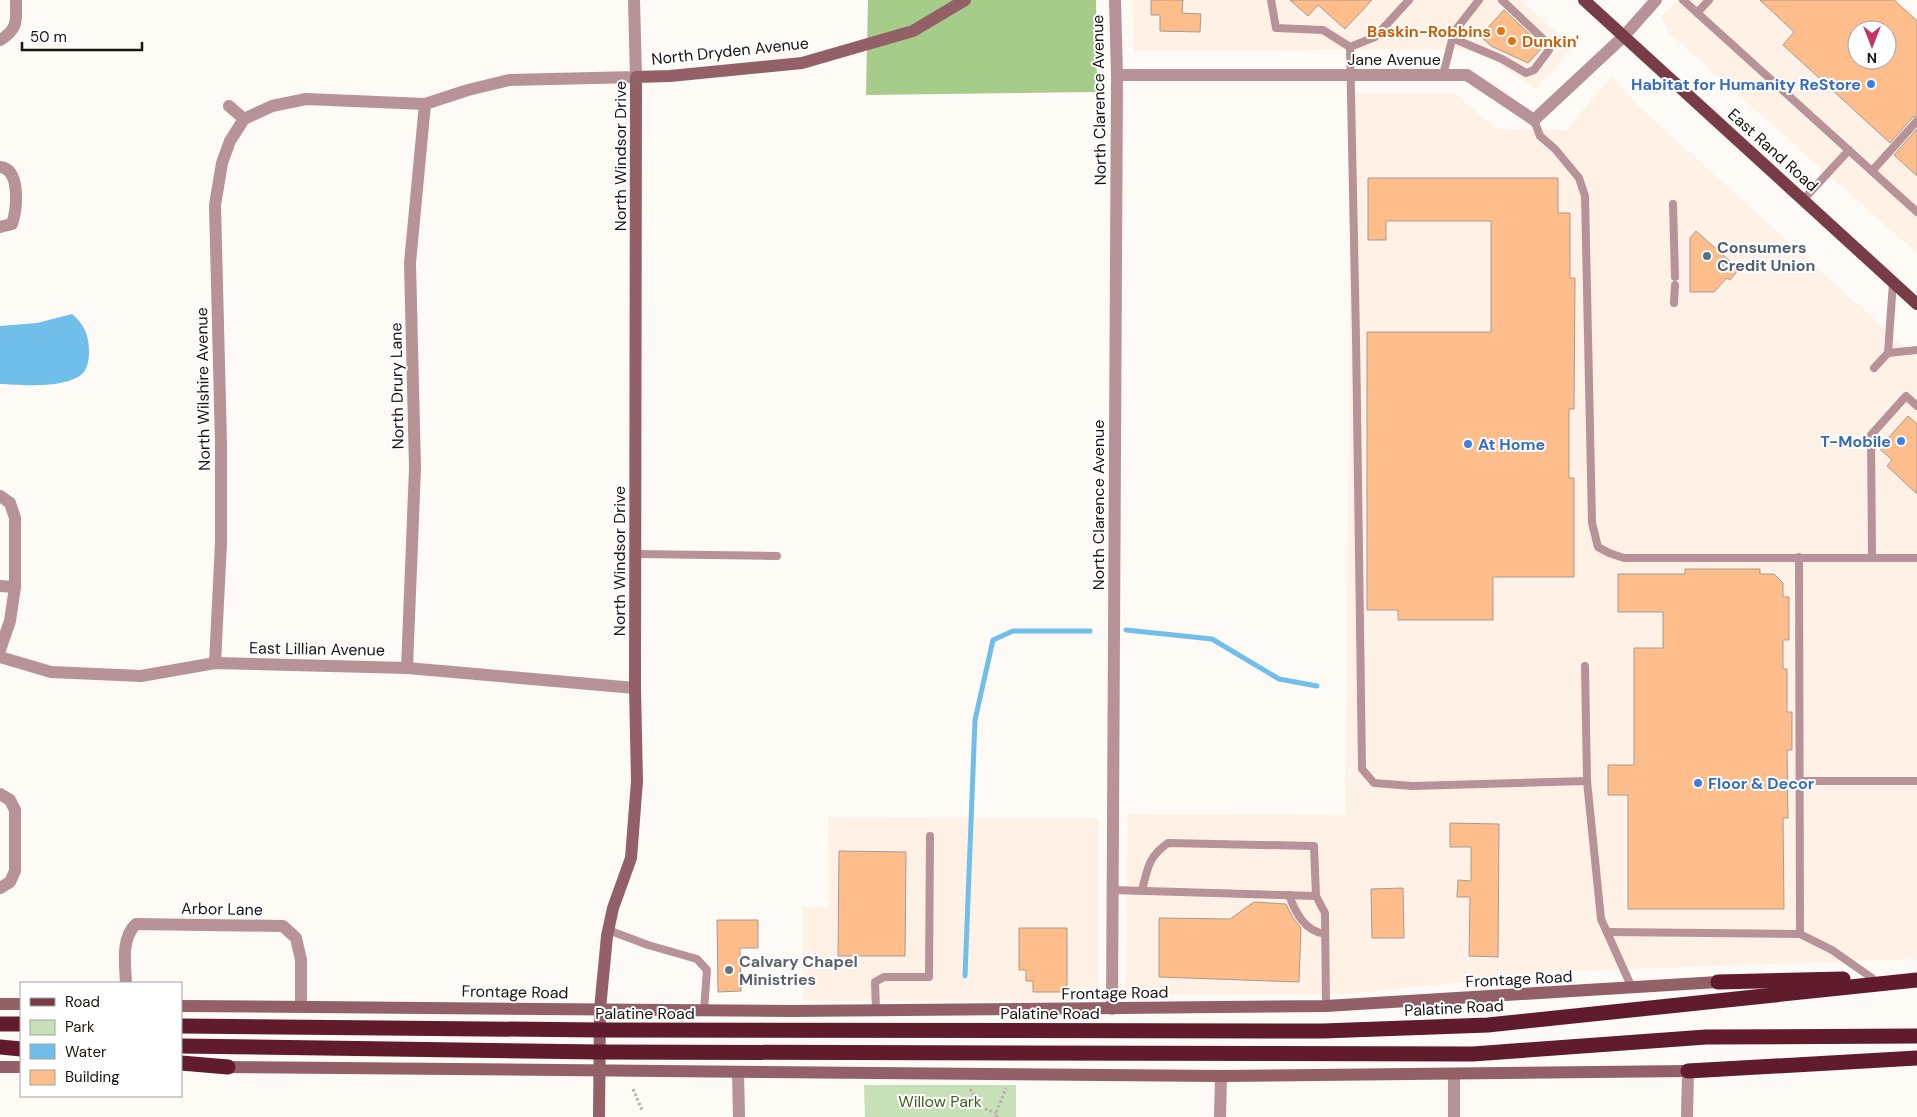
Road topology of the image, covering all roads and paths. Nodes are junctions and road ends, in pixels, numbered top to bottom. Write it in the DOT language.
graph roads {
  1 [pos="16,0"];
  2 [pos="634,0"];
  3 [pos="965,0"];
  4 [pos="1114,0"];
  5 [pos="1271,0"];
  6 [pos="1409,0"];
  7 [pos="1479,0"];
  8 [pos="1502,0"];
  9 [pos="1584,0"];
  10 [pos="1656,0"];
  11 [pos="1683,0"];
  12 [pos="1709,0"];
  13 [pos="1697,13"];
  14 [pos="1624,36"];
  15 [pos="1452,38"];
  16 [pos="0,40"];
  17 [pos="1350,47"];
  18 [pos="1117,75"];
  19 [pos="1352,75"];
  20 [pos="1443,75"];
  21 [pos="636,77"];
  22 [pos="425,104"];
  23 [pos="229,106"];
  24 [pos="244,119"];
  25 [pos="1534,120"];
  26 [pos="1917,121"];
  27 [pos="1849,150"];
  28 [pos="0,167"];
  29 [pos="1872,171"];
  30 [pos="1803,200"];
  31 [pos="1673,204"];
  32 [pos="1917,212"];
  33 [pos="0,227"];
  34 [pos="1893,282"];
  35 [pos="1916,301"];
  36 [pos="1674,303"];
  37 [pos="1917,350"];
  38 [pos="1888,352"];
  39 [pos="1874,368"];
  40 [pos="1917,406"];
  41 [pos="0,496"];
  42 [pos="636,554"];
  43 [pos="776,556"];
  44 [pos="1799,558"];
  45 [pos="1872,558"];
  46 [pos="1917,558"];
  47 [pos="0,586"];
  48 [pos="15,587"];
  49 [pos="0,650"];
  50 [pos="0,657"];
  51 [pos="215,663"];
  52 [pos="1585,666"];
  53 [pos="407,668"];
  54 [pos="636,688"];
  55 [pos="1587,781"];
  56 [pos="1800,781"];
  57 [pos="1917,781"];
  58 [pos="0,794"];
  59 [pos="930,836"];
  60 [pos="0,888"];
  61 [pos="1112,890"];
  62 [pos="1142,890"];
  63 [pos="1289,895"];
  64 [pos="1316,896"];
  65 [pos="608,930"];
  66 [pos="1607,932"];
  67 [pos="1325,934"];
  68 [pos="1800,934"];
  69 [pos="1872,978"];
  70 [pos="1917,979"];
  71 [pos="126,982"];
  72 [pos="1718,982"];
  73 [pos="1632,988"];
  74 [pos="0,1004"];
  75 [pos="20,1004"];
  76 [pos="182,1006"];
  77 [pos="1326,1006"];
  78 [pos="301,1007"];
  79 [pos="600,1009"];
  80 [pos="1112,1009"];
  81 [pos="704,1010"];
  82 [pos="876,1010"];
  83 [pos="0,1024"];
  84 [pos="20,1024"];
  85 [pos="182,1026"];
  86 [pos="600,1030"];
  87 [pos="1917,1036"];
  88 [pos="0,1043"];
  89 [pos="20,1043"];
  90 [pos="182,1046"];
  91 [pos="0,1047"];
  92 [pos="20,1049"];
  93 [pos="600,1052"];
  94 [pos="1917,1058"];
  95 [pos="182,1063"];
  96 [pos="0,1067"];
  97 [pos="20,1067"];
  98 [pos="182,1067"];
  99 [pos="228,1067"];
  100 [pos="600,1071"];
  101 [pos="1688,1071"];
  102 [pos="738,1072"];
  103 [pos="1454,1074"];
  104 [pos="1221,1076"];
  105 [pos="1006,1088"];
  106 [pos="970,1089"];
  107 [pos="633,1090"];
  108 [pos="642,1110"];
  109 [pos="996,1115"];
  110 [pos="600,1117"];
  111 [pos="739,1117"];
  112 [pos="1220,1117"];
  113 [pos="1454,1117"];
  114 [pos="1686,1117"];
  1 -- 16 [label="street"];
  2 -- 21 [label="street, North Windsor Drive"];
  3 -- 21 [label="street, North Dryden Avenue"];
  4 -- 18 [label="street, North Clarence Avenue"];
  5 -- 17 [label="lane"];
  6 -- 17 [label="lane"];
  7 -- 15 [label="lane"];
  8 -- 15 [label="lane"];
  9 -- 14 [label="main road, East Rand Road"];
  10 -- 14 [label="street"];
  11 -- 13 [label="lane"];
  12 -- 13 [label="lane"];
  13 -- 27 [label="lane"];
  14 -- 25 [label="street"];
  14 -- 30 [label="main road, East Rand Road"];
  15 -- 20 [label="lane"];
  17 -- 19 [label="lane"];
  18 -- 19 [label="street, Jane Avenue"];
  18 -- 61 [label="street, North Clarence Avenue"];
  19 -- 20 [label="street, Jane Avenue"];
  19 -- 55 [label="lane"];
  20 -- 25 [label="street, Jane Avenue"];
  21 -- 22 [label="street"];
  21 -- 42 [label="street, North Windsor Drive"];
  22 -- 24 [label="street"];
  22 -- 53 [label="street, North Drury Lane"];
  23 -- 24 [label="street"];
  24 -- 51 [label="street, North Wilshire Avenue"];
  25 -- 44 [label="lane"];
  26 -- 29 [label="lane"];
  27 -- 29 [label="lane"];
  27 -- 30 [label="lane"];
  28 -- 33 [label="street"];
  29 -- 32 [label="lane"];
  30 -- 34 [label="main road, East Rand Road"];
  31 -- 36 [label="lane"];
  34 -- 35 [label="main road, East Rand Road"];
  34 -- 38 [label="lane"];
  37 -- 38 [label="lane"];
  38 -- 39 [label="lane"];
  40 -- 45 [label="lane"];
  41 -- 48 [label="street"];
  42 -- 43 [label="lane"];
  42 -- 54 [label="street, North Windsor Drive"];
  44 -- 45 [label="lane"];
  44 -- 56 [label="lane"];
  45 -- 46 [label="lane"];
  47 -- 48 [label="street"];
  48 -- 49 [label="street"];
  50 -- 51 [label="street, East Lillian Avenue"];
  51 -- 53 [label="street, East Lillian Avenue"];
  52 -- 55 [label="lane"];
  53 -- 54 [label="street, East Lillian Avenue"];
  54 -- 65 [label="street, North Windsor Drive"];
  55 -- 66 [label="lane"];
  56 -- 57 [label="lane"];
  56 -- 68 [label="lane"];
  58 -- 60 [label="street"];
  59 -- 82 [label="lane"];
  61 -- 62 [label="lane"];
  61 -- 80 [label="street, North Clarence Avenue"];
  62 -- 63 [label="lane"];
  62 -- 64 [label="lane"];
  63 -- 64 [label="lane"];
  63 -- 67 [label="lane"];
  64 -- 67 [label="lane"];
  65 -- 79 [label="street, North Windsor Drive"];
  65 -- 81 [label="lane"];
  66 -- 68 [label="lane"];
  66 -- 73 [label="lane"];
  67 -- 77 [label="lane"];
  68 -- 69 [label="lane"];
  69 -- 70 [label="highway"];
  69 -- 72 [label="highway"];
  70 -- 86 [label="highway, Palatine Road"];
  71 -- 78 [label="street, Arbor Lane"];
  72 -- 73 [label="street, Frontage Road"];
  73 -- 77 [label="street, Frontage Road"];
  74 -- 75 [label="street"];
  76 -- 78 [label="street, Frontage Road"];
  77 -- 80 [label="street, Frontage Road"];
  78 -- 79 [label="street, Frontage Road"];
  79 -- 81 [label="street, Frontage Road"];
  79 -- 86 [label="street, North Windsor Drive"];
  80 -- 82 [label="street, Frontage Road"];
  81 -- 82 [label="street, Frontage Road"];
  83 -- 84 [label="highway"];
  85 -- 86 [label="highway, Palatine Road"];
  86 -- 93 [label="street, North Windsor Drive"];
  87 -- 93 [label="highway"];
  88 -- 89 [label="highway"];
  90 -- 93 [label="highway"];
  91 -- 92 [label="highway"];
  93 -- 100 [label="street, North Windsor Drive"];
  94 -- 101 [label="highway"];
  95 -- 99 [label="highway"];
  96 -- 97 [label="street"];
  98 -- 99 [label="street"];
  99 -- 100 [label="street"];
  100 -- 102 [label="street"];
  100 -- 110 [label="street, North Windsor Drive"];
  101 -- 103 [label="street"];
  101 -- 114 [label="street"];
  102 -- 104 [label="street"];
  102 -- 111 [label="street"];
  103 -- 104 [label="street"];
  103 -- 113 [label="street"];
  104 -- 112 [label="street"];
  105 -- 109 [label="path"];
  106 -- 109 [label="path"];
  107 -- 108 [label="path"];
}
